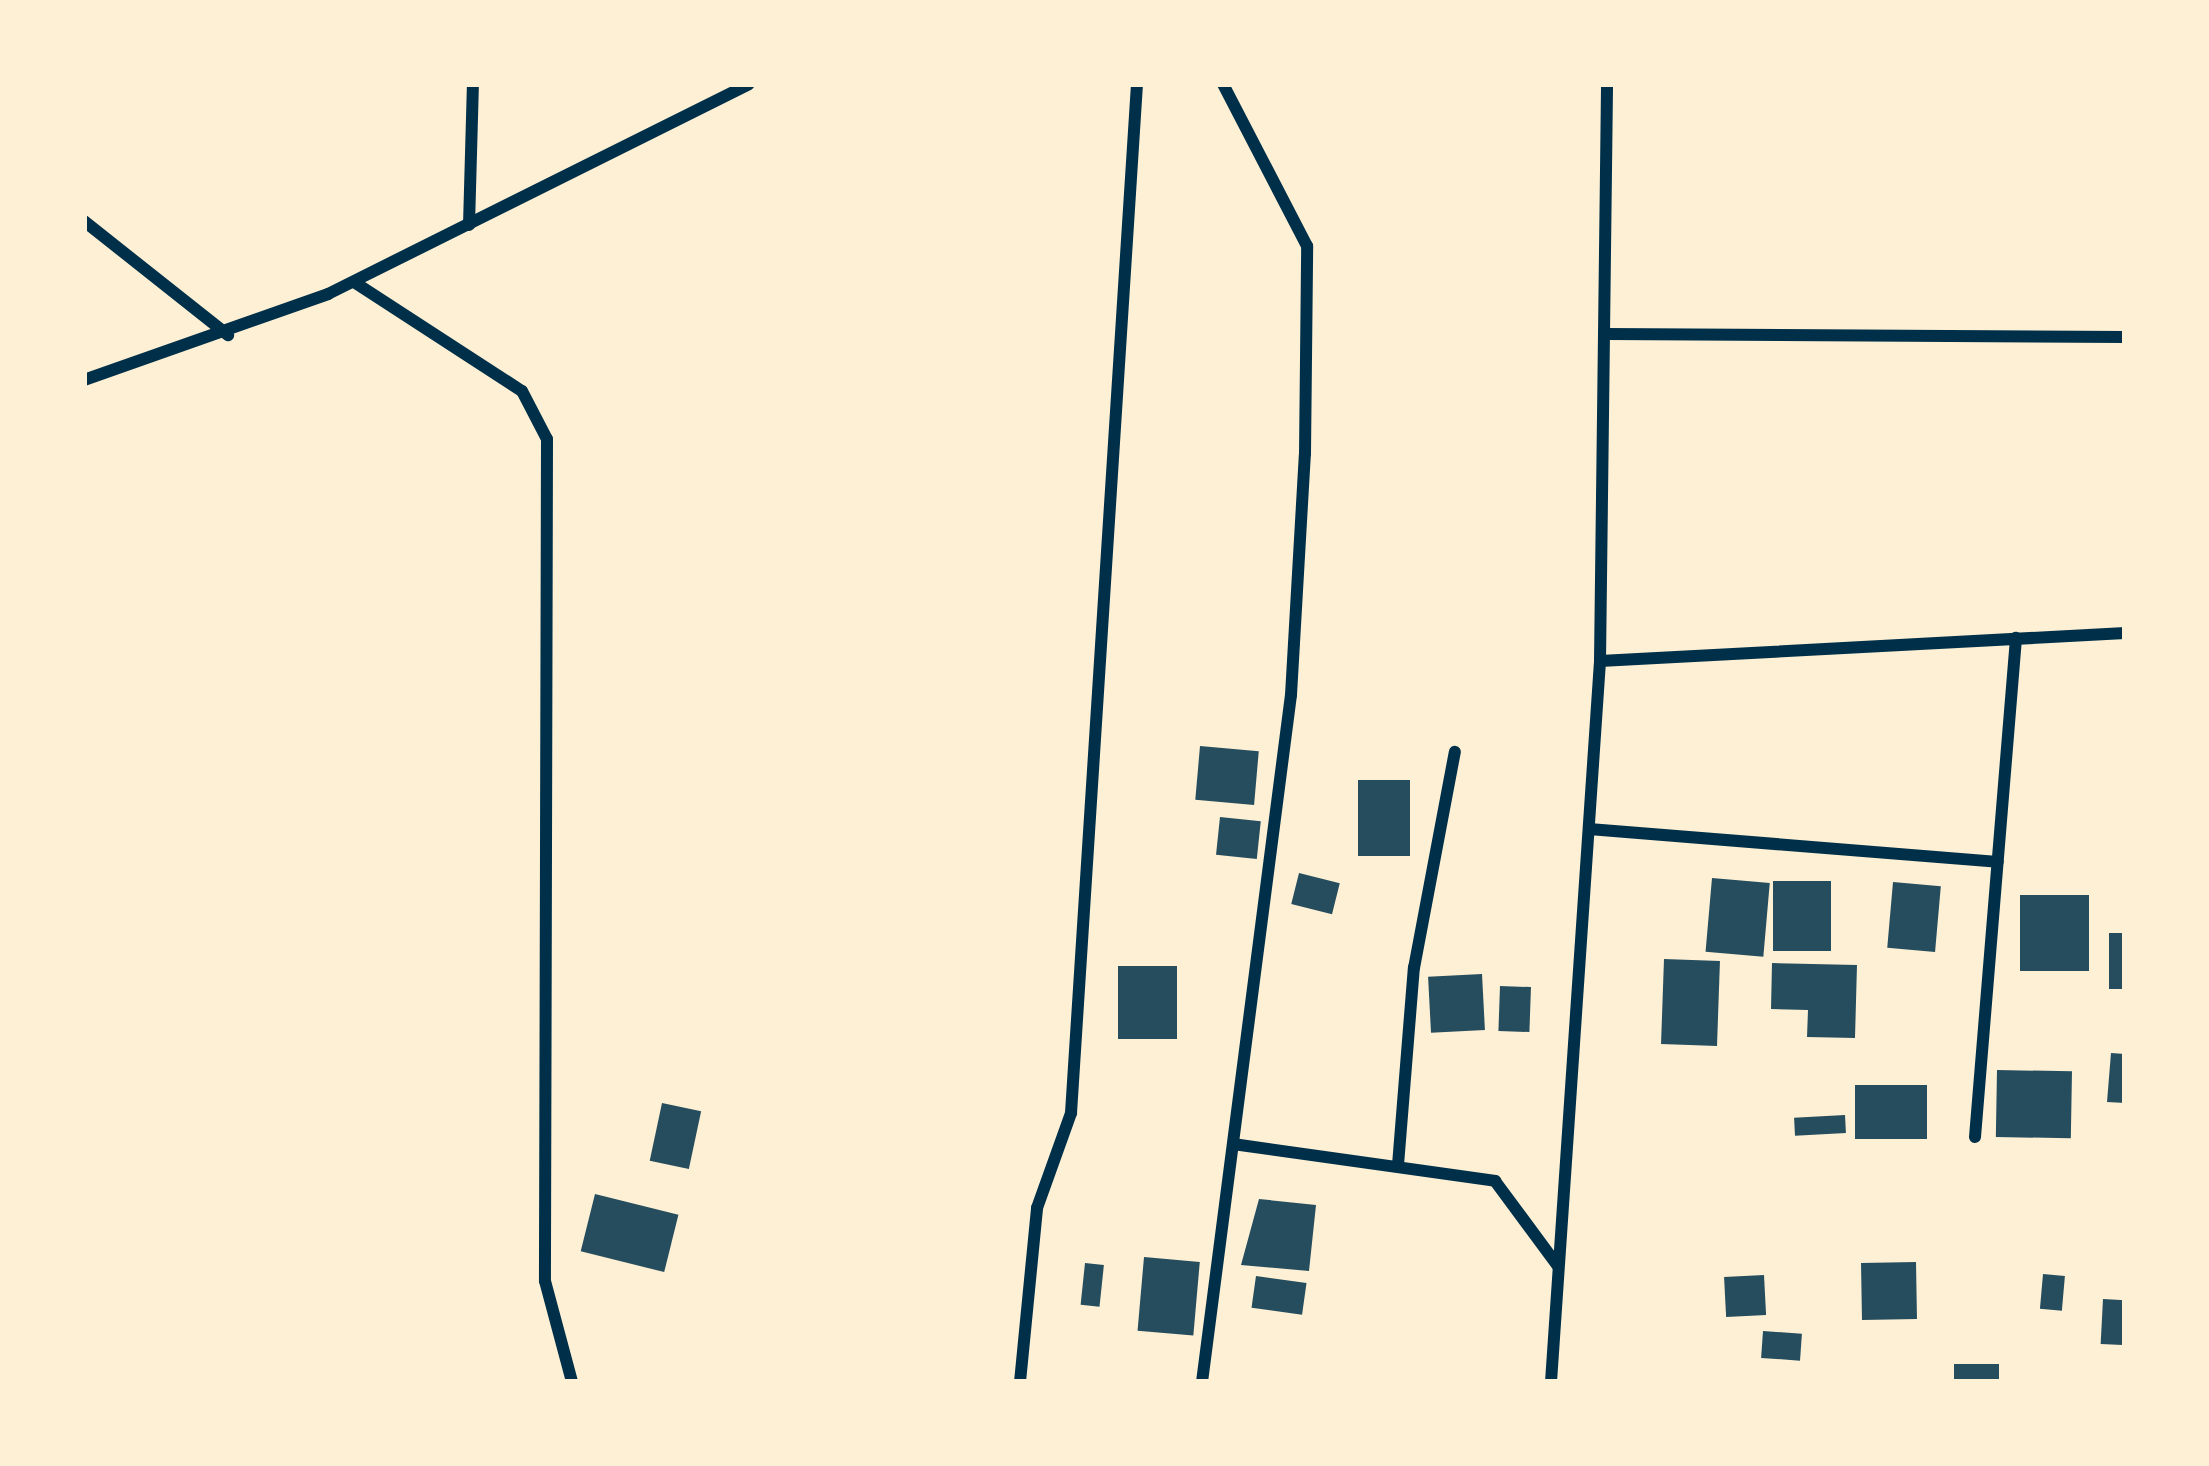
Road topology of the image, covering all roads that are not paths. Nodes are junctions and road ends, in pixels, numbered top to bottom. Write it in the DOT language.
graph roads {
  1 [pos="472,84"];
  2 [pos="748,84"];
  3 [pos="1137,84"];
  4 [pos="1223,84"];
  5 [pos="1607,84"];
  6 [pos="84,221"];
  7 [pos="469,225"];
  8 [pos="354,282"];
  9 [pos="1606,334"];
  10 [pos="228,335"];
  11 [pos="2125,337"];
  12 [pos="84,380"];
  13 [pos="2125,633"];
  14 [pos="2016,638"];
  15 [pos="1600,661"];
  16 [pos="1455,752"];
  17 [pos="1588,830"];
  18 [pos="1997,862"];
  19 [pos="1975,1137"];
  20 [pos="1233,1144"];
  21 [pos="1398,1165"];
  22 [pos="1559,1267"];
  23 [pos="572,1382"];
  24 [pos="1020,1382"];
  25 [pos="1202,1382"];
  26 [pos="1551,1382"];
  1 -- 7 [label="street"];
  2 -- 7 [label="street"];
  3 -- 24 [label="street"];
  4 -- 20 [label="street"];
  5 -- 9 [label="street"];
  6 -- 10 [label="street"];
  7 -- 8 [label="street"];
  8 -- 10 [label="street"];
  8 -- 23 [label="street"];
  9 -- 11 [label="street"];
  9 -- 15 [label="street"];
  10 -- 12 [label="street"];
  13 -- 14 [label="street"];
  14 -- 15 [label="street"];
  14 -- 18 [label="street"];
  15 -- 17 [label="street"];
  16 -- 21 [label="street"];
  17 -- 18 [label="street"];
  17 -- 22 [label="street"];
  18 -- 19 [label="street"];
  20 -- 21 [label="street"];
  20 -- 25 [label="street"];
  21 -- 22 [label="street"];
  22 -- 26 [label="street"];
}
